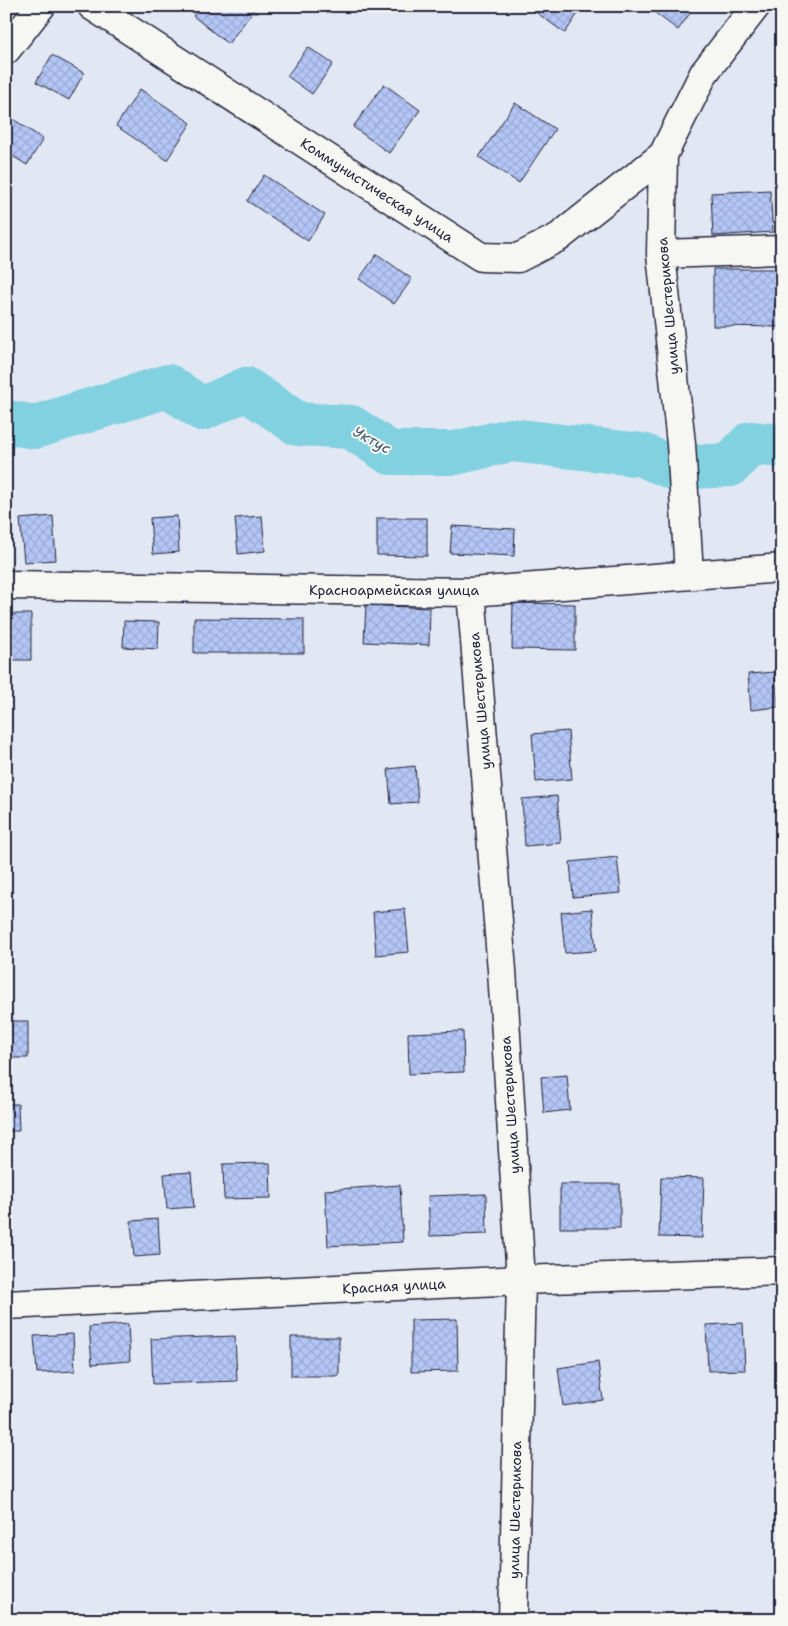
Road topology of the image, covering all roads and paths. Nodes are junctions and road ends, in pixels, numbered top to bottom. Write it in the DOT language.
graph roads {
  1 [pos="41,6"];
  2 [pos="92,6"];
  3 [pos="756,6"];
  4 [pos="6,50"];
  5 [pos="663,155"];
  6 [pos="782,250"];
  7 [pos="662,254"];
  8 [pos="782,568"];
  9 [pos="689,574"];
  10 [pos="6,585"];
  11 [pos="471,592"];
  12 [pos="782,1271"];
  13 [pos="521,1280"];
  14 [pos="6,1305"];
  15 [pos="513,1620"];
  1 -- 4 [label="street"];
  2 -- 5 [label="street, Коммунистическая улица"];
  3 -- 5 [label="street, улица Шестерикова"];
  5 -- 7 [label="street, улица Шестерикова"];
  6 -- 7 [label="street"];
  7 -- 9 [label="street, улица Шестерикова"];
  8 -- 9 [label="street, Красноармейская улица"];
  9 -- 11 [label="street, Красноармейская улица"];
  10 -- 11 [label="street, Красноармейская улица"];
  11 -- 13 [label="street, улица Шестерикова"];
  12 -- 13 [label="street, Красная улица"];
  13 -- 14 [label="street, Красная улица"];
  13 -- 15 [label="street, улица Шестерикова"];
}
